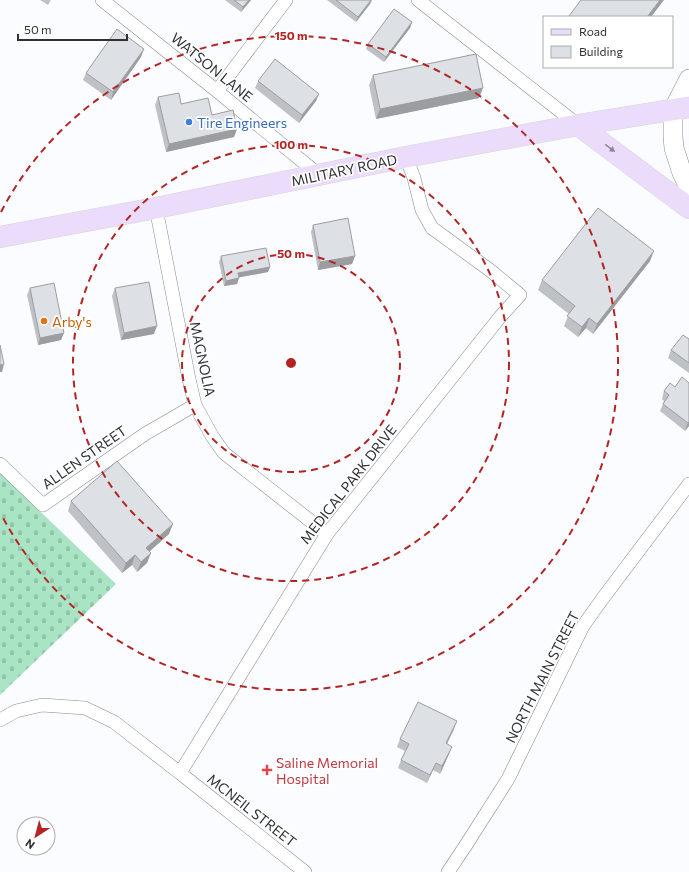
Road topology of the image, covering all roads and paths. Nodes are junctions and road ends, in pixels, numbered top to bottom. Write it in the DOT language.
graph roads {
  1 [pos="102,0"];
  2 [pos="286,0"];
  3 [pos="418,0"];
  4 [pos="689,79"];
  5 [pos="217,91"];
  6 [pos="681,109"];
  7 [pos="578,125"];
  8 [pos="406,157"];
  9 [pos="319,175"];
  10 [pos="689,187"];
  11 [pos="156,208"];
  12 [pos="689,208"];
  13 [pos="0,237"];
  14 [pos="195,405"];
  15 [pos="0,464"];
  16 [pos="689,484"];
  17 [pos="327,534"];
  18 [pos="0,720"];
  19 [pos="180,773"];
  20 [pos="305,872"];
  21 [pos="448,872"];
  1 -- 5 [label="street, WATSON LANE"];
  2 -- 5 [label="street"];
  3 -- 7 [label="street"];
  4 -- 6 [label="main road"];
  5 -- 9 [label="street, WATSON LANE"];
  6 -- 7 [label="main road, MILITARY ROAD"];
  6 -- 10 [label="main road"];
  7 -- 8 [label="main road, MILITARY ROAD"];
  7 -- 12 [label="main road, one-way"];
  8 -- 9 [label="main road, MILITARY ROAD"];
  8 -- 17 [label="street, MEDICAL PARK DRIVE"];
  9 -- 11 [label="main road, MILITARY ROAD"];
  11 -- 13 [label="main road, MILITARY ROAD"];
  11 -- 14 [label="street, MAGNOLIA"];
  14 -- 15 [label="street, ALLEN STREET"];
  14 -- 17 [label="street, MAGNOLIA"];
  16 -- 21 [label="street, NORTH MAIN STREET"];
  17 -- 19 [label="street, MEDICAL PARK DRIVE"];
  18 -- 19 [label="street"];
  19 -- 20 [label="street, MCNEIL STREET"];
}
